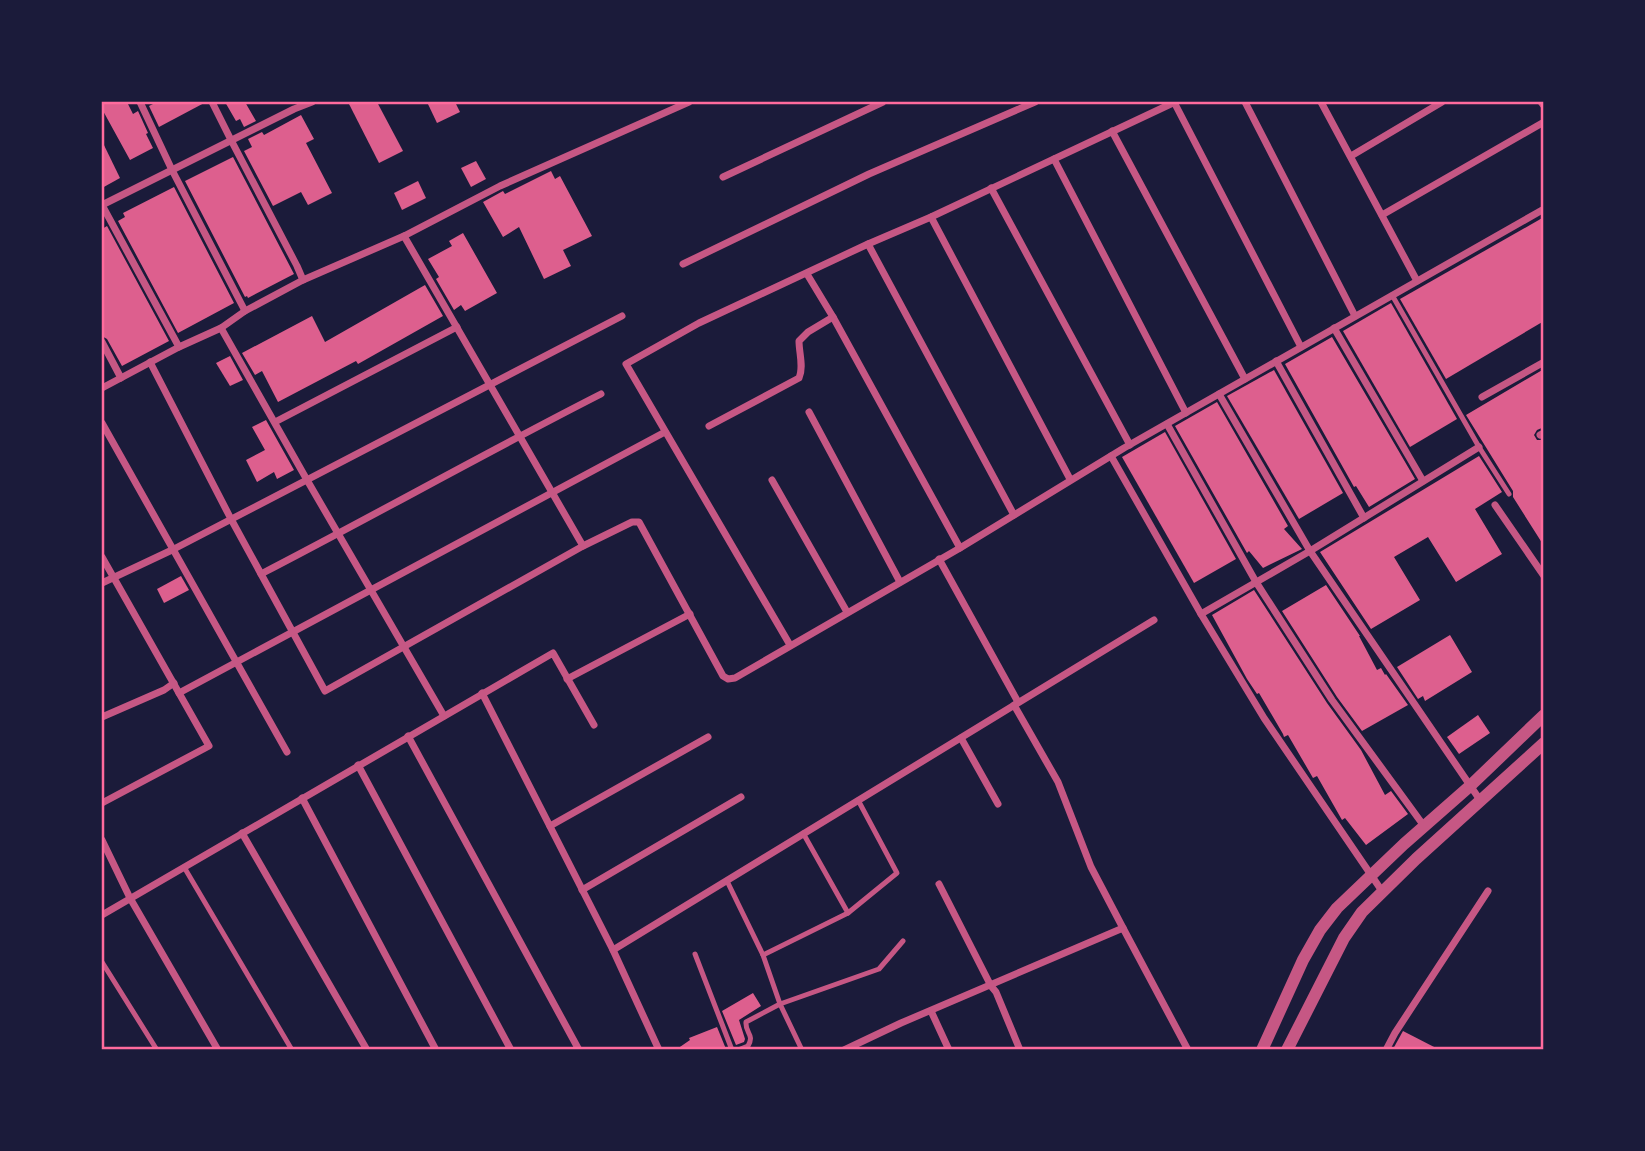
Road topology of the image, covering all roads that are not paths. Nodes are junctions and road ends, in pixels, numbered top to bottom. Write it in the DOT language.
graph roads {
  1 [pos="140,102"];
  2 [pos="212,102"];
  3 [pos="312,102"];
  4 [pos="689,102"];
  5 [pos="883,102"];
  6 [pos="1035,102"];
  7 [pos="1175,102"];
  8 [pos="1245,102"];
  9 [pos="1334,102"];
  10 [pos="1442,102"];
  11 [pos="1541,102"];
  12 [pos="1323,104"];
  13 [pos="292,105"];
  14 [pos="1544,107"];
  15 [pos="1544,122"];
  16 [pos="1112,131"];
  17 [pos="231,140"];
  18 [pos="1350,156"];
  19 [pos="1054,159"];
  20 [pos="172,170"];
  21 [pos="723,177"];
  22 [pos="991,188"];
  23 [pos="102,205"];
  24 [pos="1544,209"];
  25 [pos="1382,215"];
  26 [pos="930,217"];
  27 [pos="404,236"];
  28 [pos="868,244"];
  29 [pos="683,264"];
  30 [pos="807,274"];
  31 [pos="303,280"];
  32 [pos="1417,281"];
  33 [pos="1392,295"];
  34 [pos="245,311"];
  35 [pos="622,316"];
  36 [pos="1355,316"];
  37 [pos="833,317"];
  38 [pos="457,327"];
  39 [pos="221,328"];
  40 [pos="1334,328"];
  41 [pos="102,342"];
  42 [pos="179,347"];
  43 [pos="1301,347"];
  44 [pos="1276,361"];
  45 [pos="150,362"];
  46 [pos="1544,362"];
  47 [pos="121,378"];
  48 [pos="1245,379"];
  49 [pos="490,384"];
  50 [pos="102,388"];
  51 [pos="601,394"];
  52 [pos="1219,394"];
  53 [pos="1482,397"];
  54 [pos="808,412"];
  55 [pos="1186,413"];
  56 [pos="275,422"];
  57 [pos="102,423"];
  58 [pos="1167,424"];
  59 [pos="709,426"];
  60 [pos="665,432"];
  61 [pos="519,435"];
  62 [pos="1129,445"];
  63 [pos="1479,447"];
  64 [pos="1111,456"];
  65 [pos="307,480"];
  66 [pos="772,480"];
  67 [pos="1070,480"];
  68 [pos="1423,481"];
  69 [pos="553,492"];
  70 [pos="1509,494"];
  71 [pos="1495,505"];
  72 [pos="1014,515"];
  73 [pos="1364,518"];
  74 [pos="230,519"];
  75 [pos="339,533"];
  76 [pos="583,546"];
  77 [pos="960,548"];
  78 [pos="172,550"];
  79 [pos="1310,551"];
  80 [pos="102,557"];
  81 [pos="939,559"];
  82 [pos="261,573"];
  83 [pos="1544,576"];
  84 [pos="112,578"];
  85 [pos="900,582"];
  86 [pos="1256,582"];
  87 [pos="102,583"];
  88 [pos="371,590"];
  89 [pos="847,612"];
  90 [pos="690,614"];
  91 [pos="1201,614"];
  92 [pos="1154,620"];
  93 [pos="292,632"];
  94 [pos="790,645"];
  95 [pos="404,646"];
  96 [pos="237,662"];
  97 [pos="567,679"];
  98 [pos="174,683"];
  99 [pos="179,693"];
  100 [pos="482,693"];
  101 [pos="1016,704"];
  102 [pos="1544,715"];
  103 [pos="444,716"];
  104 [pos="102,717"];
  105 [pos="594,725"];
  106 [pos="408,736"];
  107 [pos="708,737"];
  108 [pos="961,738"];
  109 [pos="1544,743"];
  110 [pos="287,752"];
  111 [pos="358,765"];
  112 [pos="1471,786"];
  113 [pos="741,797"];
  114 [pos="302,798"];
  115 [pos="858,800"];
  116 [pos="1480,800"];
  117 [pos="102,803"];
  118 [pos="998,804"];
  119 [pos="550,826"];
  120 [pos="1424,826"];
  121 [pos="242,833"];
  122 [pos="803,833"];
  123 [pos="102,841"];
  124 [pos="184,867"];
  125 [pos="1372,876"];
  126 [pos="727,881"];
  127 [pos="939,884"];
  128 [pos="582,890"];
  129 [pos="1382,891"];
  130 [pos="1488,891"];
  131 [pos="130,898"];
  132 [pos="848,913"];
  133 [pos="102,915"];
  134 [pos="1123,928"];
  135 [pos="904,941"];
  136 [pos="612,950"];
  137 [pos="695,954"];
  138 [pos="763,955"];
  139 [pos="102,962"];
  140 [pos="991,986"];
  141 [pos="780,1004"];
  142 [pos="931,1011"];
  143 [pos="157,1049"];
  144 [pos="218,1049"];
  145 [pos="292,1049"];
  146 [pos="367,1049"];
  147 [pos="436,1049"];
  148 [pos="511,1049"];
  149 [pos="579,1049"];
  150 [pos="659,1049"];
  151 [pos="732,1049"];
  152 [pos="738,1049"];
  153 [pos="802,1049"];
  154 [pos="844,1049"];
  155 [pos="949,1049"];
  156 [pos="1020,1049"];
  157 [pos="1188,1049"];
  158 [pos="1262,1049"];
  159 [pos="1287,1049"];
  160 [pos="1386,1049"];
  1 -- 20 [label="street"];
  2 -- 17 [label="street"];
  3 -- 13 [label="street"];
  4 -- 27 [label="street"];
  5 -- 21 [label="street"];
  6 -- 29 [label="street"];
  7 -- 16 [label="street"];
  7 -- 43 [label="street"];
  8 -- 36 [label="street"];
  9 -- 12 [label="street"];
  10 -- 18 [label="street"];
  11 -- 14 [label="street"];
  12 -- 18 [label="street"];
  13 -- 17 [label="street"];
  15 -- 25 [label="street"];
  16 -- 19 [label="street"];
  16 -- 48 [label="street"];
  17 -- 20 [label="street"];
  17 -- 31 [label="street"];
  18 -- 25 [label="street"];
  19 -- 22 [label="street"];
  19 -- 55 [label="street"];
  20 -- 23 [label="street"];
  20 -- 34 [label="street"];
  22 -- 26 [label="street"];
  22 -- 62 [label="street"];
  23 -- 42 [label="street"];
  24 -- 32 [label="street"];
  25 -- 32 [label="street"];
  26 -- 28 [label="street"];
  26 -- 67 [label="street"];
  27 -- 31 [label="street"];
  27 -- 38 [label="street"];
  28 -- 30 [label="street"];
  28 -- 72 [label="street"];
  30 -- 37 [label="street"];
  30 -- 60 [label="street"];
  31 -- 34 [label="street"];
  32 -- 33 [label="street"];
  33 -- 36 [label="street"];
  33 -- 63 [label="lane"];
  34 -- 39 [label="street"];
  35 -- 49 [label="street"];
  36 -- 40 [label="street"];
  37 -- 59 [label="street"];
  37 -- 77 [label="street"];
  38 -- 49 [label="street"];
  38 -- 56 [label="street"];
  39 -- 42 [label="street"];
  39 -- 56 [label="street"];
  40 -- 43 [label="street"];
  40 -- 68 [label="street"];
  41 -- 47 [label="street"];
  42 -- 45 [label="street"];
  43 -- 44 [label="street"];
  44 -- 48 [label="street"];
  44 -- 73 [label="street"];
  45 -- 47 [label="street"];
  45 -- 74 [label="street"];
  46 -- 53 [label="street"];
  47 -- 50 [label="street"];
  48 -- 52 [label="street"];
  49 -- 61 [label="street"];
  49 -- 65 [label="street"];
  51 -- 61 [label="street"];
  52 -- 55 [label="street"];
  52 -- 79 [label="street"];
  54 -- 85 [label="street"];
  55 -- 58 [label="street"];
  56 -- 65 [label="street"];
  57 -- 78 [label="street"];
  58 -- 62 [label="street"];
  58 -- 86 [label="street"];
  60 -- 69 [label="street"];
  60 -- 94 [label="street"];
  61 -- 69 [label="street"];
  61 -- 75 [label="street"];
  62 -- 64 [label="street"];
  63 -- 68 [label="street"];
  63 -- 70 [label="lane"];
  64 -- 67 [label="street"];
  64 -- 91 [label="street"];
  65 -- 74 [label="street"];
  65 -- 75 [label="street"];
  66 -- 89 [label="street"];
  67 -- 72 [label="street"];
  68 -- 73 [label="street"];
  69 -- 76 [label="street"];
  69 -- 88 [label="street"];
  71 -- 83 [label="street"];
  72 -- 77 [label="street"];
  73 -- 79 [label="street"];
  74 -- 78 [label="street"];
  74 -- 82 [label="street"];
  75 -- 82 [label="street"];
  75 -- 88 [label="street"];
  76 -- 90 [label="street"];
  76 -- 95 [label="street"];
  77 -- 81 [label="street"];
  78 -- 84 [label="street"];
  78 -- 96 [label="street"];
  79 -- 86 [label="street"];
  79 -- 112 [label="street"];
  80 -- 84 [label="street"];
  81 -- 85 [label="street"];
  81 -- 101 [label="street"];
  82 -- 93 [label="street"];
  84 -- 87 [label="street"];
  84 -- 98 [label="street"];
  85 -- 89 [label="street"];
  86 -- 91 [label="street"];
  86 -- 120 [label="street"];
  88 -- 93 [label="street"];
  88 -- 95 [label="street"];
  89 -- 94 [label="street"];
  90 -- 94 [label="street"];
  90 -- 97 [label="street"];
  91 -- 125 [label="street"];
  92 -- 101 [label="street"];
  93 -- 95 [label="street"];
  93 -- 96 [label="street"];
  95 -- 103 [label="street"];
  96 -- 99 [label="street"];
  96 -- 110 [label="street"];
  97 -- 100 [label="street"];
  97 -- 105 [label="street"];
  98 -- 99 [label="street"];
  98 -- 104 [label="street"];
  99 -- 117 [label="street"];
  100 -- 103 [label="street"];
  100 -- 119 [label="street"];
  101 -- 108 [label="street"];
  101 -- 134 [label="street"];
  102 -- 112 [label="street"];
  103 -- 106 [label="street"];
  106 -- 111 [label="street"];
  106 -- 149 [label="street"];
  107 -- 119 [label="street"];
  108 -- 115 [label="street"];
  108 -- 118 [label="street"];
  109 -- 116 [label="street"];
  111 -- 114 [label="street"];
  111 -- 148 [label="street"];
  112 -- 116 [label="street"];
  112 -- 120 [label="street"];
  113 -- 128 [label="street"];
  114 -- 121 [label="street"];
  114 -- 147 [label="street"];
  115 -- 122 [label="street"];
  115 -- 132 [label="lane"];
  116 -- 129 [label="street"];
  119 -- 128 [label="street"];
  120 -- 125 [label="street"];
  121 -- 124 [label="street"];
  121 -- 146 [label="street"];
  122 -- 126 [label="street"];
  122 -- 132 [label="lane"];
  123 -- 131 [label="street"];
  124 -- 131 [label="street"];
  124 -- 145 [label="lane"];
  125 -- 129 [label="street"];
  125 -- 158 [label="street"];
  126 -- 136 [label="street"];
  126 -- 138 [label="lane"];
  127 -- 140 [label="street"];
  128 -- 136 [label="street"];
  129 -- 159 [label="street"];
  130 -- 160 [label="street"];
  131 -- 133 [label="street"];
  131 -- 144 [label="street"];
  132 -- 138 [label="lane"];
  134 -- 140 [label="street"];
  134 -- 157 [label="street"];
  135 -- 141 [label="lane"];
  136 -- 150 [label="street"];
  137 -- 151 [label="lane"];
  138 -- 141 [label="lane"];
  139 -- 143 [label="lane"];
  140 -- 142 [label="street"];
  140 -- 156 [label="street"];
  141 -- 152 [label="lane"];
  141 -- 153 [label="lane"];
  142 -- 154 [label="street"];
  142 -- 155 [label="street"];
}
